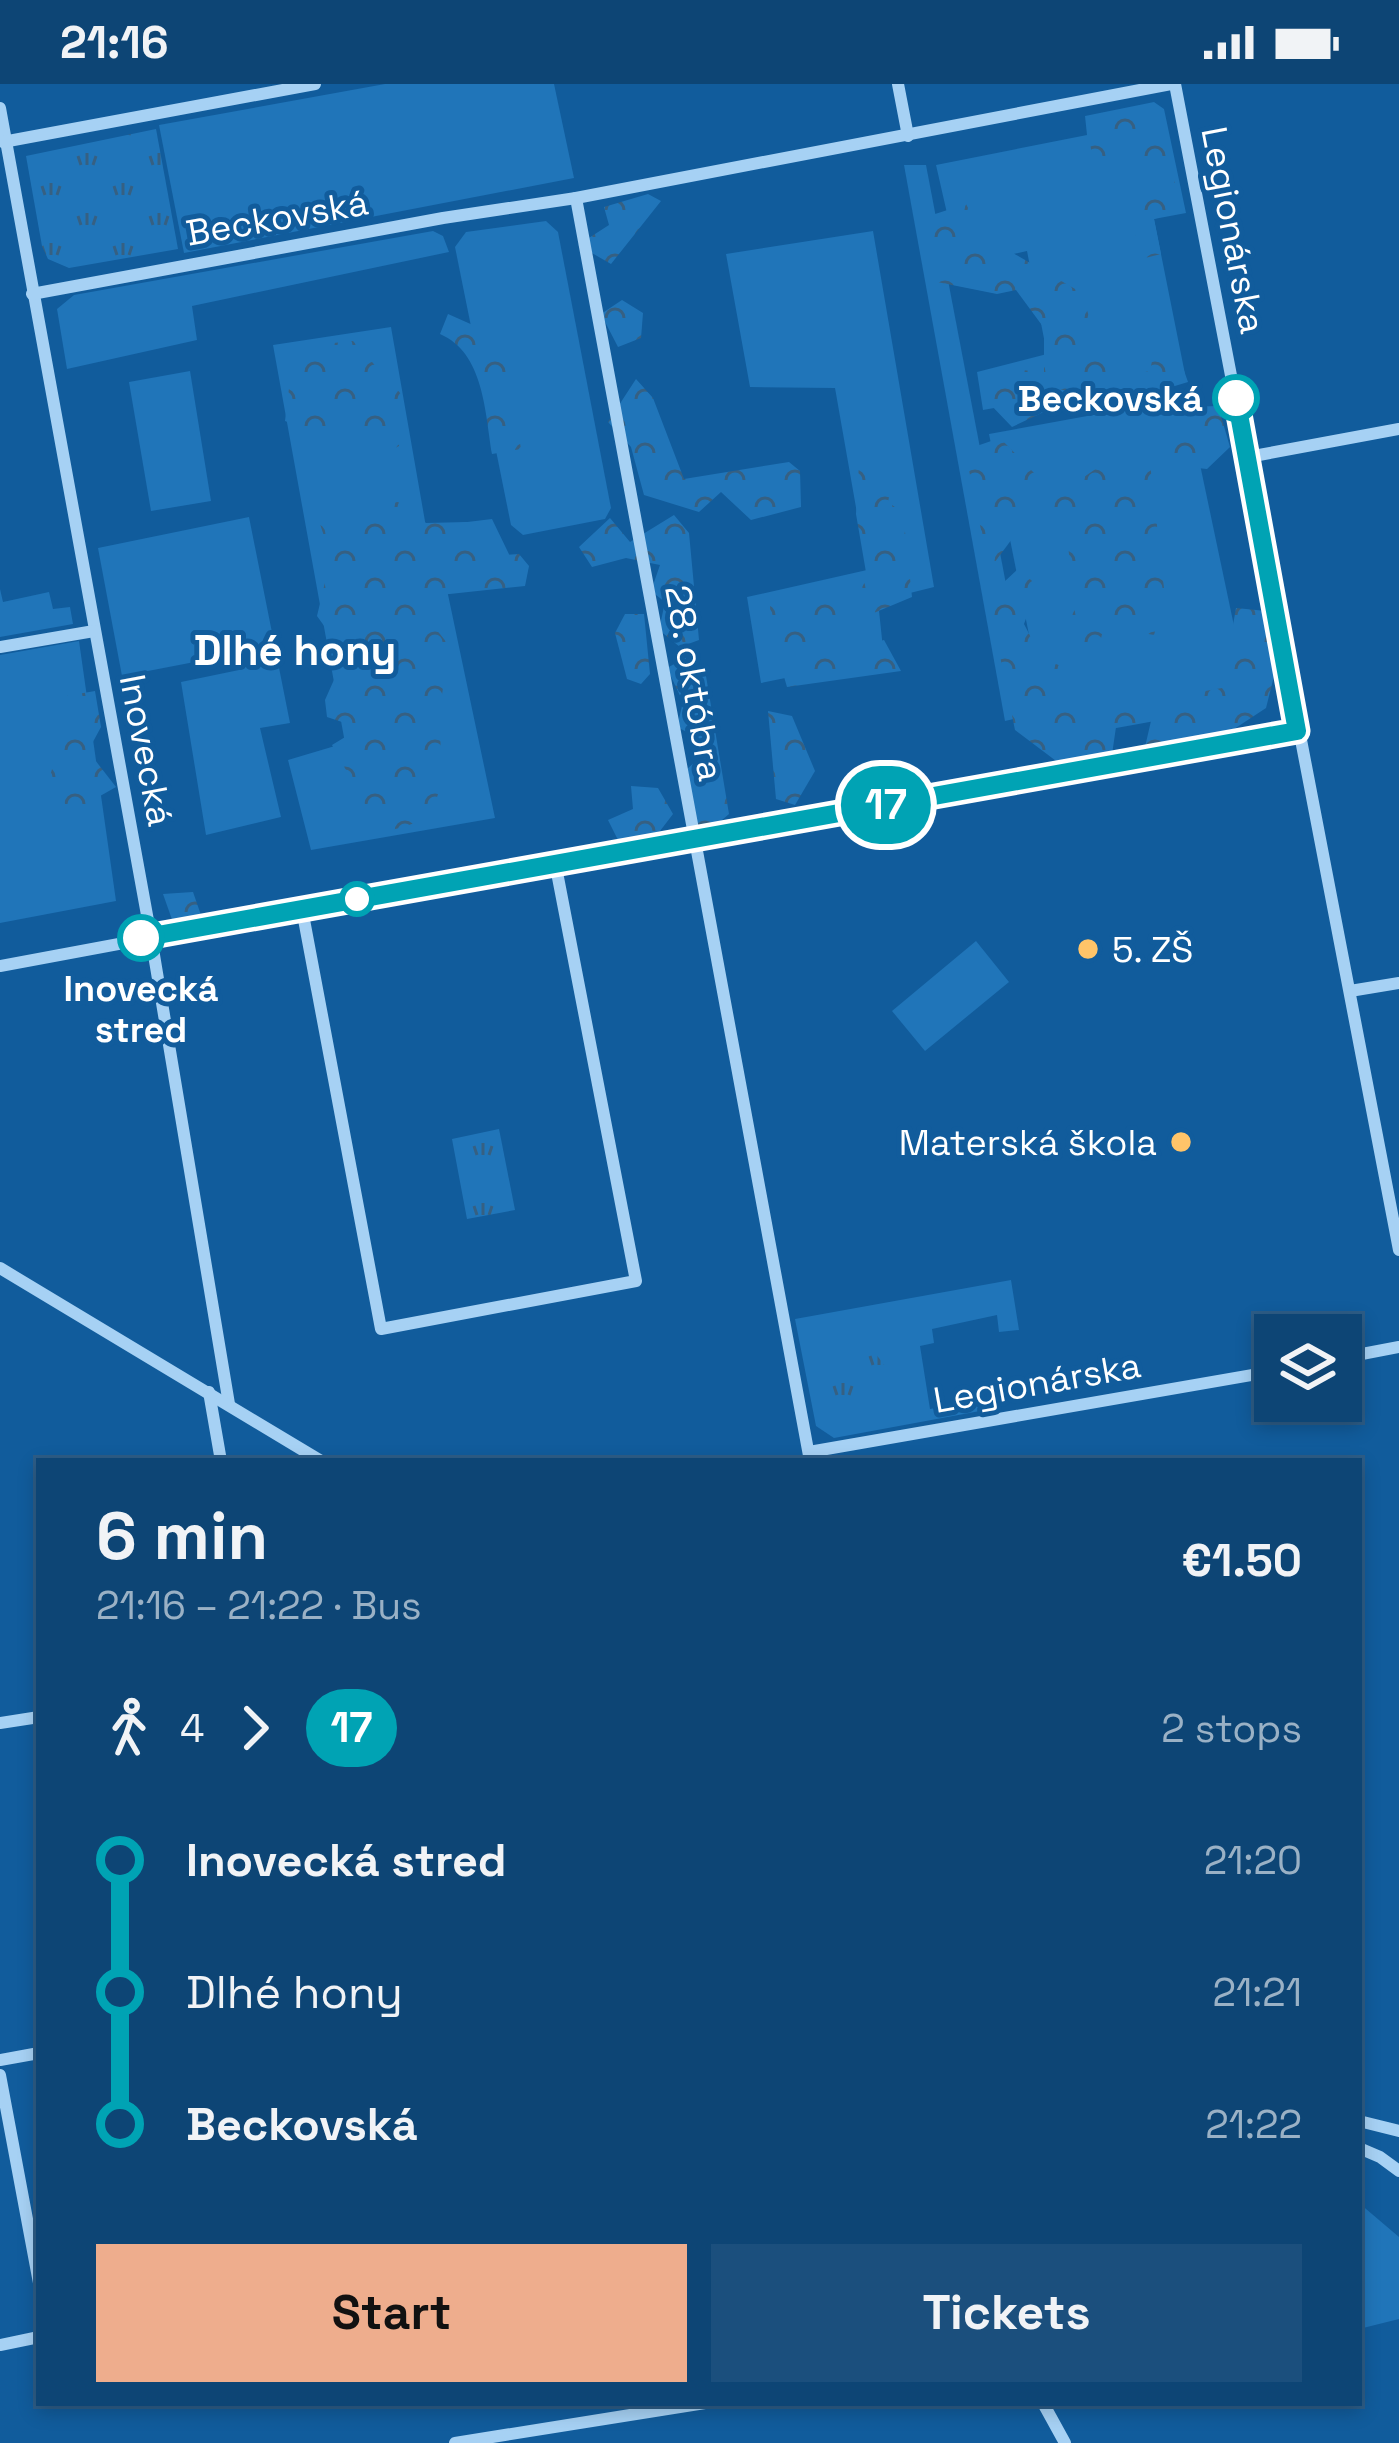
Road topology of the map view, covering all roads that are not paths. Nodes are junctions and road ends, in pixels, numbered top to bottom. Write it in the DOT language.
graph roads {
  1 [pos="315,84"];
  2 [pos="898,84"];
  3 [pos="1173,84"];
  4 [pos="0,108"];
  5 [pos="908,136"];
  6 [pos="3,142"];
  7 [pos="575,198"];
  8 [pos="32,294"];
  9 [pos="1399,429"];
  10 [pos="1248,457"];
  11 [pos="94,631"];
  12 [pos="0,647"];
  13 [pos="1297,731"];
  14 [pos="692,837"];
  15 [pos="554,862"];
  16 [pos="302,909"];
  17 [pos="152,937"];
  18 [pos="0,966"];
  19 [pos="1399,983"];
  20 [pos="1349,991"];
  21 [pos="1399,1250"];
  22 [pos="0,1268"];
  23 [pos="1399,1347"];
  24 [pos="1362,1354"];
  25 [pos="1254,1374"];
  26 [pos="209,1392"];
  27 [pos="229,1404"];
  28 [pos="810,1456"];
  29 [pos="220,1458"];
  30 [pos="316,1458"];
  31 [pos="36,1718"];
  32 [pos="0,1724"];
  33 [pos="36,2054"];
  34 [pos="0,2060"];
  35 [pos="0,2074"];
  36 [pos="1362,2122"];
  37 [pos="1399,2132"];
  38 [pos="1362,2149"];
  39 [pos="1399,2171"];
  40 [pos="36,2267"];
  41 [pos="36,2338"];
  42 [pos="0,2345"];
  43 [pos="686,2406"];
  44 [pos="1044,2406"];
  45 [pos="455,2443"];
  46 [pos="1065,2443"];
  1 -- 6 [label="street"];
  2 -- 5 [label="street"];
  3 -- 5 [label="street, Beckovská"];
  3 -- 10 [label="street, Legionárska"];
  4 -- 6 [label="street, Inovecká"];
  5 -- 7 [label="street, Beckovská"];
  6 -- 8 [label="street, Inovecká"];
  7 -- 8 [label="street, Beckovská"];
  7 -- 14 [label="street, 28. októbra"];
  8 -- 11 [label="street, Inovecká"];
  9 -- 10 [label="street"];
  10 -- 13 [label="street, Legionárska"];
  11 -- 12 [label="street"];
  11 -- 17 [label="street, Inovecká"];
  13 -- 14 [label="street"];
  13 -- 20 [label="street, Legionárska"];
  14 -- 15 [label="street"];
  14 -- 28 [label="street, 28. októbra"];
  15 -- 16 [label="street"];
  15 -- 16 [label="street"];
  16 -- 17 [label="street"];
  17 -- 18 [label="street"];
  17 -- 27 [label="street, Inovecká"];
  19 -- 20 [label="street"];
  20 -- 21 [label="street, Legionárska"];
  22 -- 26 [label="street"];
  23 -- 24 [label="street"];
  25 -- 28 [label="street, Legionárska"];
  26 -- 27 [label="street"];
  26 -- 29 [label="street"];
  27 -- 30 [label="street"];
  31 -- 32 [label="street"];
  33 -- 34 [label="street"];
  35 -- 40 [label="street"];
  36 -- 37 [label="street"];
  38 -- 39 [label="street"];
  41 -- 42 [label="street"];
  43 -- 45 [label="street"];
  44 -- 46 [label="street"];
}
